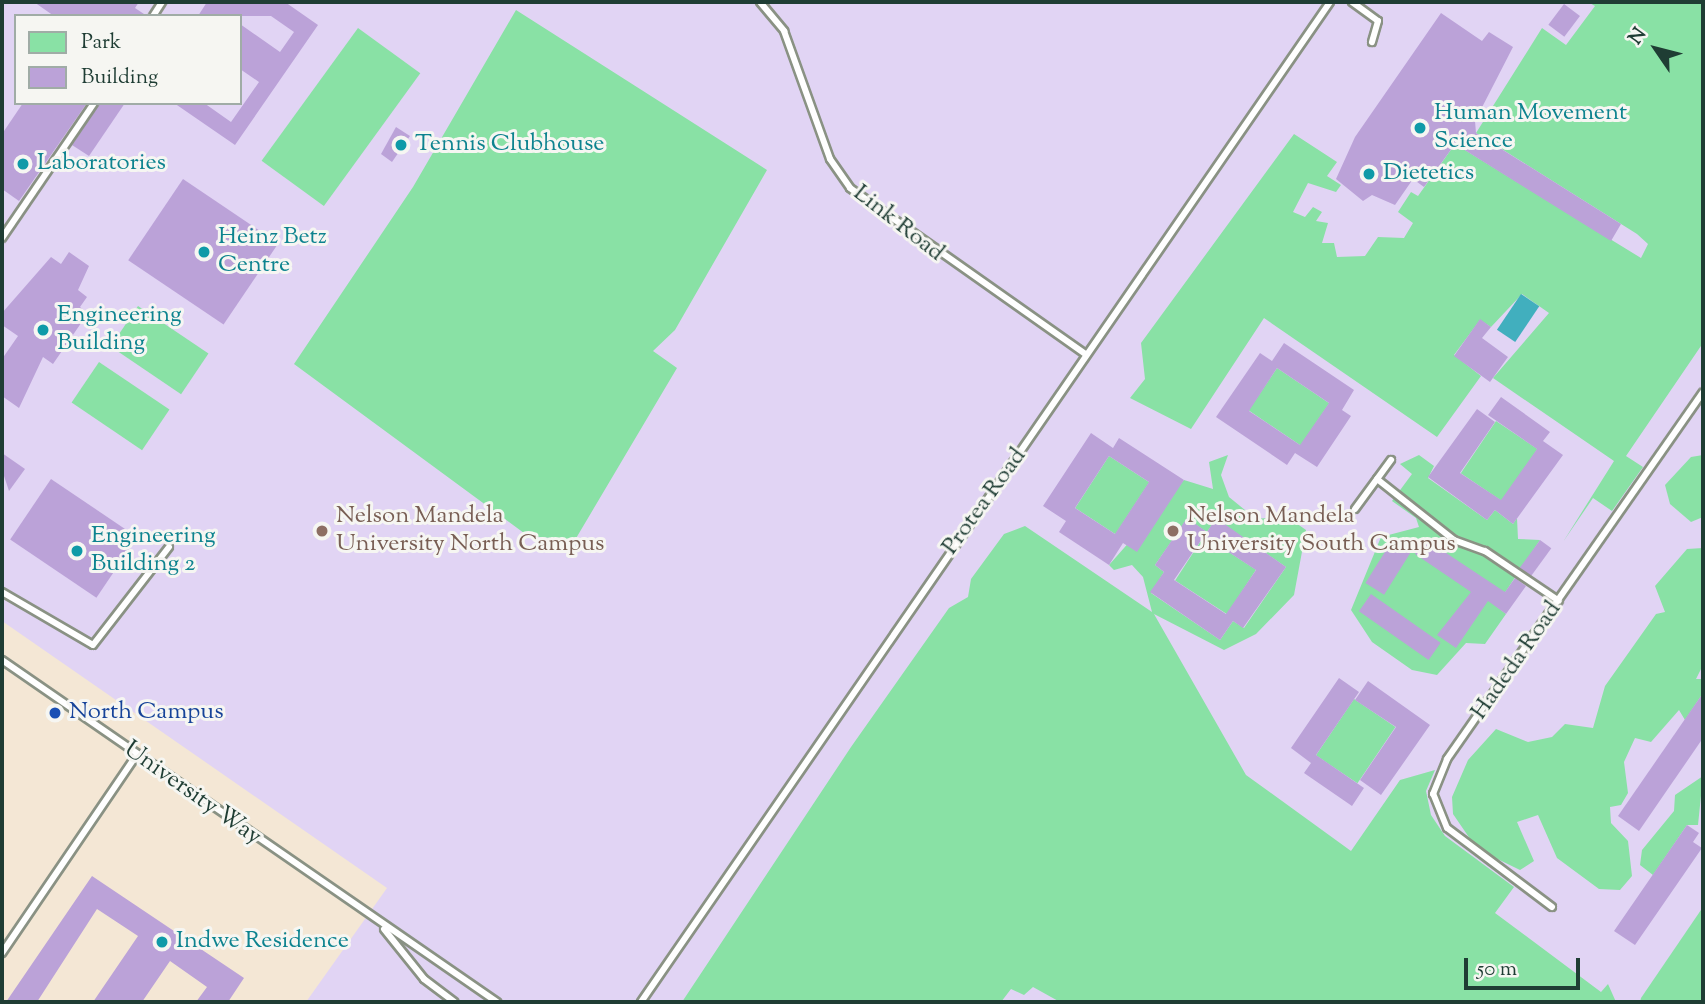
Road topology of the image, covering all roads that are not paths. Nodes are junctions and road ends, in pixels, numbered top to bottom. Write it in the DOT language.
graph roads {
  1 [pos="760,2"];
  2 [pos="1330,2"];
  3 [pos="1352,2"];
  4 [pos="1372,42"];
  5 [pos="93,105"];
  6 [pos="2,238"];
  7 [pos="1085,354"];
  8 [pos="1703,392"];
  9 [pos="1391,460"];
  10 [pos="1377,478"];
  11 [pos="1355,509"];
  12 [pos="169,547"];
  13 [pos="2,592"];
  14 [pos="1559,601"];
  15 [pos="2,660"];
  16 [pos="136,756"];
  17 [pos="1552,907"];
  18 [pos="383,928"];
  19 [pos="2,953"];
  20 [pos="454,1002"];
  21 [pos="497,1002"];
  22 [pos="641,1002"];
  1 -- 7 [label="lane, Link Road"];
  2 -- 7 [label="lane, Protea Road"];
  3 -- 4 [label="lane"];
  5 -- 6 [label="lane"];
  7 -- 22 [label="lane, Protea Road"];
  8 -- 14 [label="lane, Hadeda Road"];
  9 -- 10 [label="lane"];
  10 -- 11 [label="lane"];
  10 -- 14 [label="lane"];
  12 -- 13 [label="lane"];
  14 -- 17 [label="lane, Hadeda Road"];
  15 -- 16 [label="lane, University Way"];
  16 -- 18 [label="lane, University Way"];
  16 -- 19 [label="lane"];
  18 -- 20 [label="lane, University Way"];
  18 -- 21 [label="lane, University Way"];
}
